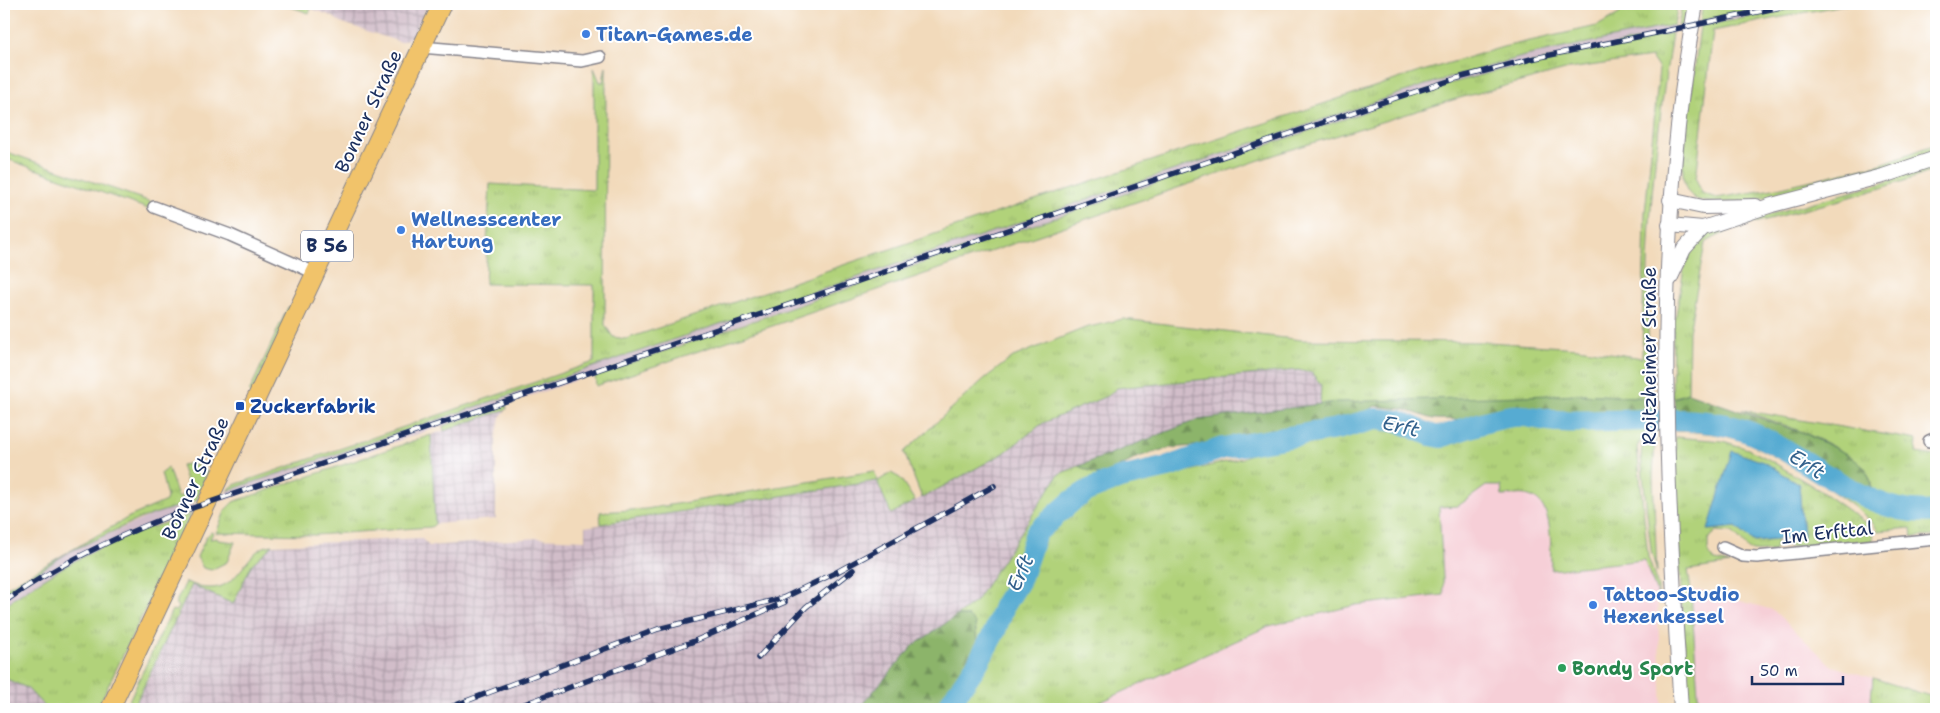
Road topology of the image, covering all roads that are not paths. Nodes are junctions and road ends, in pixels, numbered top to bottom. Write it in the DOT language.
graph roads {
  1 [pos="442,4"];
  2 [pos="1696,4"];
  3 [pos="421,47"];
  4 [pos="600,56"];
  5 [pos="1936,158"];
  6 [pos="1670,200"];
  7 [pos="1772,205"];
  8 [pos="154,207"];
  9 [pos="1669,225"];
  10 [pos="1703,228"];
  11 [pos="315,273"];
  12 [pos="1667,284"];
  13 [pos="1936,539"];
  14 [pos="1723,547"];
  15 [pos="110,709"];
  16 [pos="1682,709"];
  1 -- 3 [label="main road, B 56"];
  2 -- 6 [label="street, Roitzheimer Straße"];
  3 -- 4 [label="street"];
  3 -- 11 [label="main road, Bonner Straße / B 56"];
  5 -- 7 [label="street"];
  6 -- 7 [label="street"];
  6 -- 9 [label="street, Roitzheimer Straße"];
  7 -- 10 [label="street"];
  8 -- 11 [label="street"];
  9 -- 10 [label="street"];
  9 -- 12 [label="street, Roitzheimer Straße"];
  10 -- 12 [label="street"];
  11 -- 15 [label="main road, Bonner Straße / B 56"];
  12 -- 16 [label="street, Roitzheimer Straße"];
  13 -- 14 [label="street, Im Erfttal"];
}
